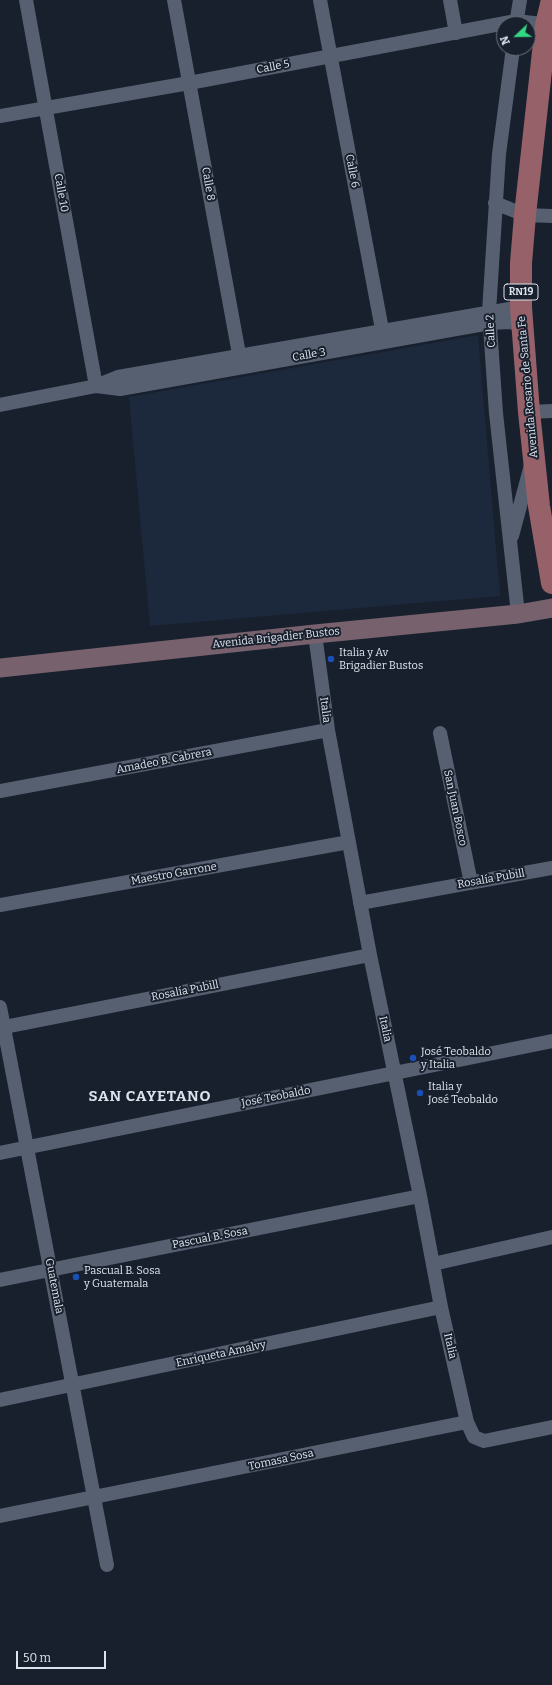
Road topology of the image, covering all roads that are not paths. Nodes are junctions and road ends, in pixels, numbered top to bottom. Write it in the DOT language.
graph roads {
  1 [pos="26,0"];
  2 [pos="174,0"];
  3 [pos="320,0"];
  4 [pos="450,0"];
  5 [pos="520,0"];
  6 [pos="552,0"];
  7 [pos="517,16"];
  8 [pos="536,24"];
  9 [pos="549,25"];
  10 [pos="496,26"];
  11 [pos="456,33"];
  12 [pos="331,56"];
  13 [pos="512,56"];
  14 [pos="189,83"];
  15 [pos="46,108"];
  16 [pos="0,116"];
  17 [pos="495,203"];
  18 [pos="525,215"];
  19 [pos="552,216"];
  20 [pos="522,316"];
  21 [pos="490,318"];
  22 [pos="383,336"];
  23 [pos="240,362"];
  24 [pos="96,386"];
  25 [pos="0,405"];
  26 [pos="552,411"];
  27 [pos="529,412"];
  28 [pos="534,453"];
  29 [pos="510,544"];
  30 [pos="552,584"];
  31 [pos="552,608"];
  32 [pos="518,614"];
  33 [pos="315,634"];
  34 [pos="0,668"];
  35 [pos="328,730"];
  36 [pos="440,733"];
  37 [pos="0,791"];
  38 [pos="349,842"];
  39 [pos="552,868"];
  40 [pos="471,883"];
  41 [pos="360,903"];
  42 [pos="0,906"];
  43 [pos="370,955"];
  44 [pos="0,1007"];
  45 [pos="2,1027"];
  46 [pos="552,1041"];
  47 [pos="395,1073"];
  48 [pos="26,1148"];
  49 [pos="0,1153"];
  50 [pos="420,1196"];
  51 [pos="552,1237"];
  52 [pos="433,1264"];
  53 [pos="51,1270"];
  54 [pos="0,1280"];
  55 [pos="441,1307"];
  56 [pos="73,1385"];
  57 [pos="0,1400"];
  58 [pos="467,1422"];
  59 [pos="552,1427"];
  60 [pos="95,1498"];
  61 [pos="0,1516"];
  62 [pos="106,1565"];
  1 -- 15 [label="street, Calle 10"];
  2 -- 14 [label="street, Calle 8"];
  3 -- 12 [label="street, Calle 6"];
  4 -- 11 [label="street"];
  5 -- 7 [label="street"];
  6 -- 9 [label="main road, Avenida Rosario de Santa Fe / RN19"];
  8 -- 9 [label="street, Calle 5"];
  9 -- 18 [label="main road, Avenida Rosario de Santa Fe / RN19"];
  10 -- 11 [label="street, Calle 5"];
  11 -- 12 [label="street, Calle 5"];
  12 -- 14 [label="street, Calle 5"];
  12 -- 22 [label="street, Calle 6"];
  13 -- 17 [label="street, Calle 2"];
  14 -- 15 [label="street, Calle 5"];
  14 -- 23 [label="street, Calle 8"];
  15 -- 16 [label="street, Calle 5"];
  15 -- 24 [label="street, Calle 10"];
  17 -- 18 [label="street"];
  17 -- 21 [label="street, Calle 2"];
  18 -- 19 [label="street"];
  18 -- 20 [label="main road, Avenida Rosario de Santa Fe / RN19"];
  20 -- 21 [label="street, Calle 3"];
  20 -- 21 [label="street, Calle 3"];
  20 -- 27 [label="main road, Avenida Rosario de Santa Fe / RN19"];
  21 -- 22 [label="street, Calle 3"];
  21 -- 29 [label="street, Calle 2"];
  22 -- 23 [label="street, Calle 3"];
  23 -- 24 [label="street, Calle 3"];
  24 -- 25 [label="street, Calle 3"];
  26 -- 27 [label="street"];
  27 -- 28 [label="main road, Avenida Rosario de Santa Fe / RN19"];
  28 -- 29 [label="street"];
  28 -- 30 [label="main road, Avenida Rosario de Santa Fe / RN19"];
  29 -- 32 [label="street, Calle 2"];
  31 -- 32 [label="street, Avenida Brigadier Bustos"];
  32 -- 33 [label="street, Avenida Brigadier Bustos"];
  33 -- 34 [label="street, Avenida Brigadier Bustos"];
  33 -- 35 [label="street, Italia"];
  35 -- 37 [label="street, Amadeo B. Cabrera"];
  35 -- 38 [label="street, Italia"];
  36 -- 40 [label="street, San Juan Bosco"];
  38 -- 41 [label="street, Italia"];
  38 -- 42 [label="street, Maestro Garrone"];
  39 -- 40 [label="street, Rosalía Pubill"];
  40 -- 41 [label="street, Rosalía Pubill"];
  41 -- 43 [label="street, Italia"];
  43 -- 45 [label="street, Rosalía Pubill"];
  43 -- 47 [label="street, Italia"];
  44 -- 45 [label="street, Guatemala"];
  45 -- 48 [label="street, Guatemala"];
  46 -- 47 [label="street, José Teobaldo"];
  47 -- 48 [label="street, José Teobaldo"];
  47 -- 50 [label="street, Italia"];
  48 -- 49 [label="street, José Teobaldo"];
  48 -- 53 [label="street, Guatemala"];
  50 -- 52 [label="street, Italia"];
  50 -- 53 [label="street, Pascual B. Sosa"];
  51 -- 52 [label="street"];
  52 -- 55 [label="street, Italia"];
  53 -- 54 [label="street, Pascual B. Sosa"];
  53 -- 56 [label="street, Guatemala"];
  55 -- 56 [label="street, Enriqueta Amalvy"];
  55 -- 58 [label="street, Italia"];
  56 -- 57 [label="street, Enriqueta Amalvy"];
  56 -- 60 [label="street, Guatemala"];
  58 -- 59 [label="street"];
  58 -- 60 [label="street, Tomasa Sosa"];
  60 -- 61 [label="street, Tomasa Sosa"];
  60 -- 62 [label="street, Guatemala"];
}
